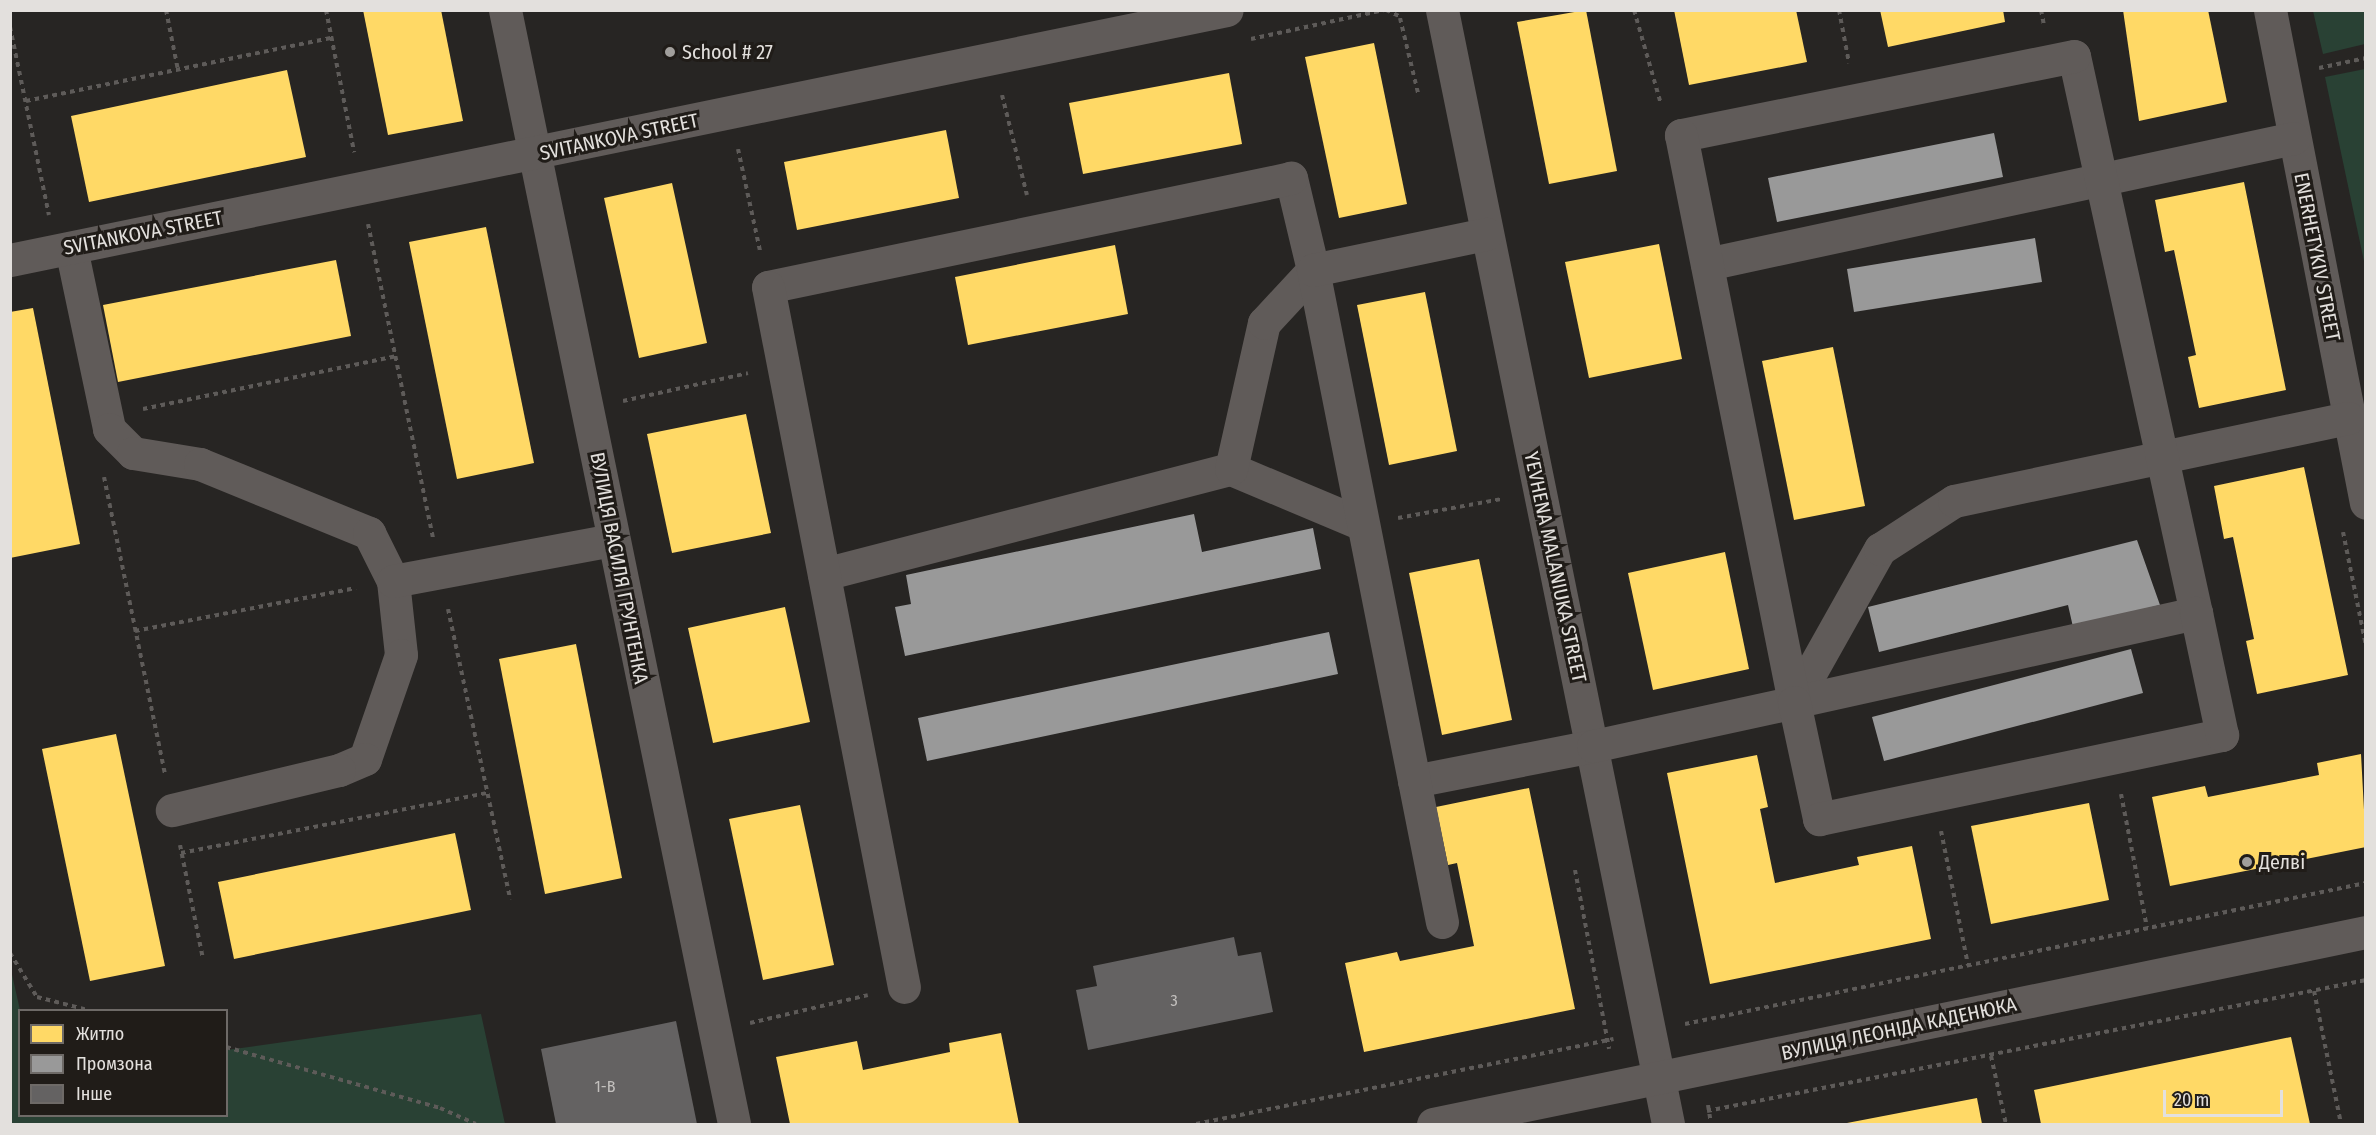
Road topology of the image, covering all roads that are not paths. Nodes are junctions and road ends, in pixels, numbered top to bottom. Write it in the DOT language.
graph roads {
  1 [pos="506,10"];
  2 [pos="1227,10"];
  3 [pos="1442,10"];
  4 [pos="2270,10"];
  5 [pos="1142,19"];
  6 [pos="2294,138"];
  7 [pos="536,155"];
  8 [pos="2103,180"];
  9 [pos="1486,234"];
  10 [pos="64,249"];
  11 [pos="10,260"];
  12 [pos="1707,264"];
  13 [pos="1313,270"];
  14 [pos="2348,418"];
  15 [pos="2162,458"];
  16 [pos="1231,469"];
  17 [pos="2366,503"];
  18 [pos="1362,524"];
  19 [pos="612,540"];
  20 [pos="824,574"];
  21 [pos="393,581"];
  22 [pos="2196,612"];
  23 [pos="1794,702"];
  24 [pos="1593,746"];
  25 [pos="1414,781"];
  26 [pos="172,810"];
  27 [pos="1442,922"];
  28 [pos="2366,932"];
  29 [pos="904,987"];
  30 [pos="1659,1080"];
  31 [pos="1668,1123"];
  32 [pos="734,1125"];
  33 [pos="1433,1125"];
  1 -- 7 [label="street, ВУЛИЦЯ ВАСИЛЯ ГРУНТЕНКА"];
  2 -- 5 [label="street, SVITANKOVA STREET"];
  3 -- 9 [label="street, YEVHENA MALANIUKA STREET"];
  4 -- 6 [label="street, ENERHETYKIV STREET"];
  5 -- 7 [label="street, SVITANKOVA STREET"];
  6 -- 8 [label="street"];
  6 -- 14 [label="street, ENERHETYKIV STREET"];
  7 -- 10 [label="street, SVITANKOVA STREET"];
  7 -- 19 [label="street, ВУЛИЦЯ ВАСИЛЯ ГРУНТЕНКА"];
  8 -- 12 [label="street"];
  8 -- 12 [label="street"];
  8 -- 15 [label="street"];
  9 -- 13 [label="street"];
  9 -- 24 [label="street, YEVHENA MALANIUKA STREET"];
  10 -- 11 [label="street, SVITANKOVA STREET"];
  10 -- 21 [label="street"];
  12 -- 23 [label="street"];
  13 -- 16 [label="street"];
  13 -- 18 [label="street"];
  13 -- 20 [label="street"];
  14 -- 15 [label="street"];
  14 -- 17 [label="street, ENERHETYKIV STREET"];
  15 -- 22 [label="street"];
  15 -- 23 [label="street"];
  16 -- 18 [label="street"];
  16 -- 20 [label="street"];
  18 -- 25 [label="street"];
  19 -- 21 [label="street"];
  19 -- 32 [label="street, ВУЛИЦЯ ВАСИЛЯ ГРУНТЕНКА"];
  20 -- 29 [label="street"];
  21 -- 26 [label="street"];
  22 -- 23 [label="street"];
  22 -- 23 [label="street"];
  23 -- 24 [label="street"];
  24 -- 25 [label="street"];
  24 -- 30 [label="street, YEVHENA MALANIUKA STREET"];
  25 -- 27 [label="street"];
  28 -- 30 [label="street, ВУЛИЦЯ ЛЕОНІДА КАДЕНЮКА"];
  30 -- 31 [label="street, YEVHENA MALANIUKA STREET"];
  30 -- 33 [label="street, ВУЛИЦЯ ЛЕОНІДА КАДЕНЮКА"];
}
